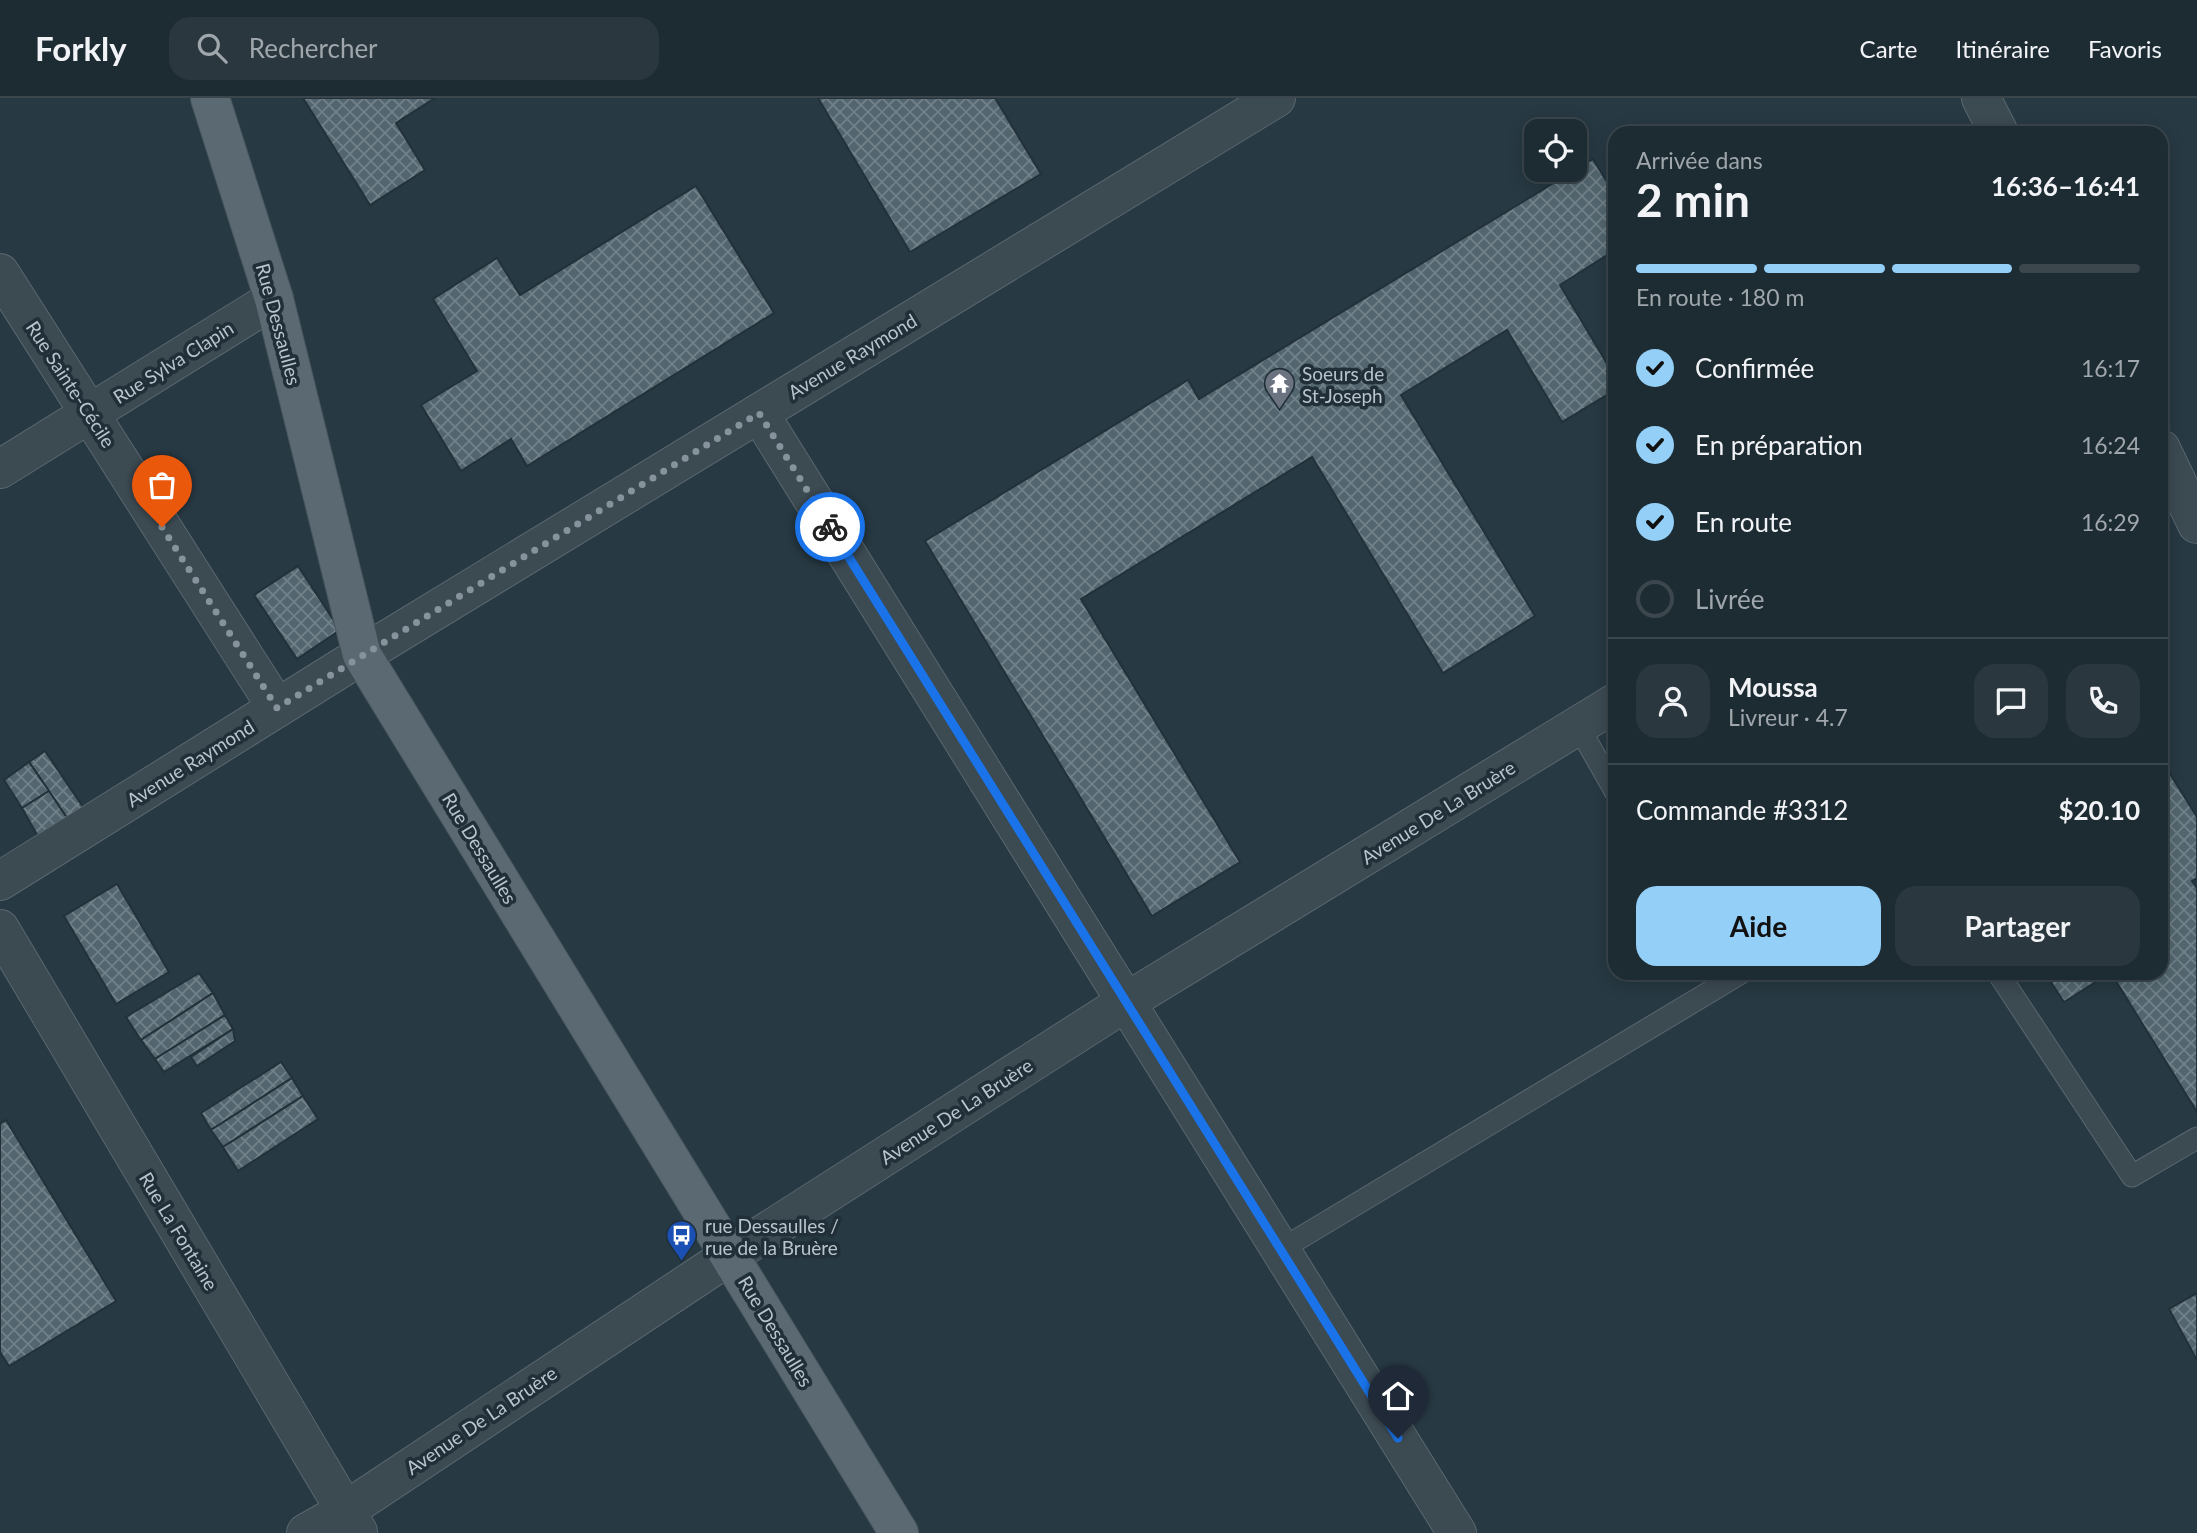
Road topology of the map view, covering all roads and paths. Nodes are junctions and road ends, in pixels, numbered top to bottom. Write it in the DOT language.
graph roads {
  1 [pos="210,98"];
  2 [pos="1276,98"];
  3 [pos="1981,98"];
  4 [pos="1996,126"];
  5 [pos="0,273"];
  6 [pos="274,299"];
  7 [pos="90,413"];
  8 [pos="759,413"];
  9 [pos="2168,463"];
  10 [pos="0,469"];
  11 [pos="2197,523"];
  12 [pos="362,655"];
  13 [pos="1608,707"];
  14 [pos="277,708"];
  15 [pos="1578,726"];
  16 [pos="1608,779"];
  17 [pos="0,881"];
  18 [pos="0,929"];
  19 [pos="1722,980"];
  20 [pos="2003,980"];
  21 [pos="1126,1003"];
  22 [pos="2197,1138"];
  23 [pos="1280,1250"];
  24 [pos="729,1256"];
  25 [pos="351,1522"];
  26 [pos="306,1533"];
  27 [pos="899,1533"];
  28 [pos="1457,1533"];
  1 -- 6 [label="main road, Rue Dessaulles"];
  2 -- 8 [label="street, Avenue Raymond"];
  3 -- 4 [label="street"];
  5 -- 7 [label="street, Rue Sainte-Cécile"];
  6 -- 7 [label="street, Rue Sylva Clapin"];
  6 -- 12 [label="main road, Rue Dessaulles"];
  7 -- 10 [label="street, Rue Sylva Clapin"];
  7 -- 14 [label="street, Rue Sainte-Cécile"];
  8 -- 12 [label="street, Avenue Raymond"];
  8 -- 21 [label="street"];
  9 -- 11 [label="street"];
  12 -- 14 [label="street, Avenue Raymond"];
  12 -- 24 [label="main road, Rue Dessaulles"];
  13 -- 15 [label="street, Avenue De La Bruère"];
  14 -- 17 [label="street, Avenue Raymond"];
  15 -- 16 [label="lane"];
  15 -- 21 [label="street, Avenue De La Bruère"];
  18 -- 25 [label="street, Rue La Fontaine"];
  19 -- 23 [label="lane"];
  20 -- 22 [label="lane"];
  21 -- 23 [label="street"];
  21 -- 24 [label="street, Avenue De La Bruère"];
  23 -- 28 [label="street"];
  24 -- 25 [label="street, Avenue De La Bruère"];
  24 -- 27 [label="main road, Rue Dessaulles"];
  25 -- 26 [label="street, Avenue De La Bruère"];
}
